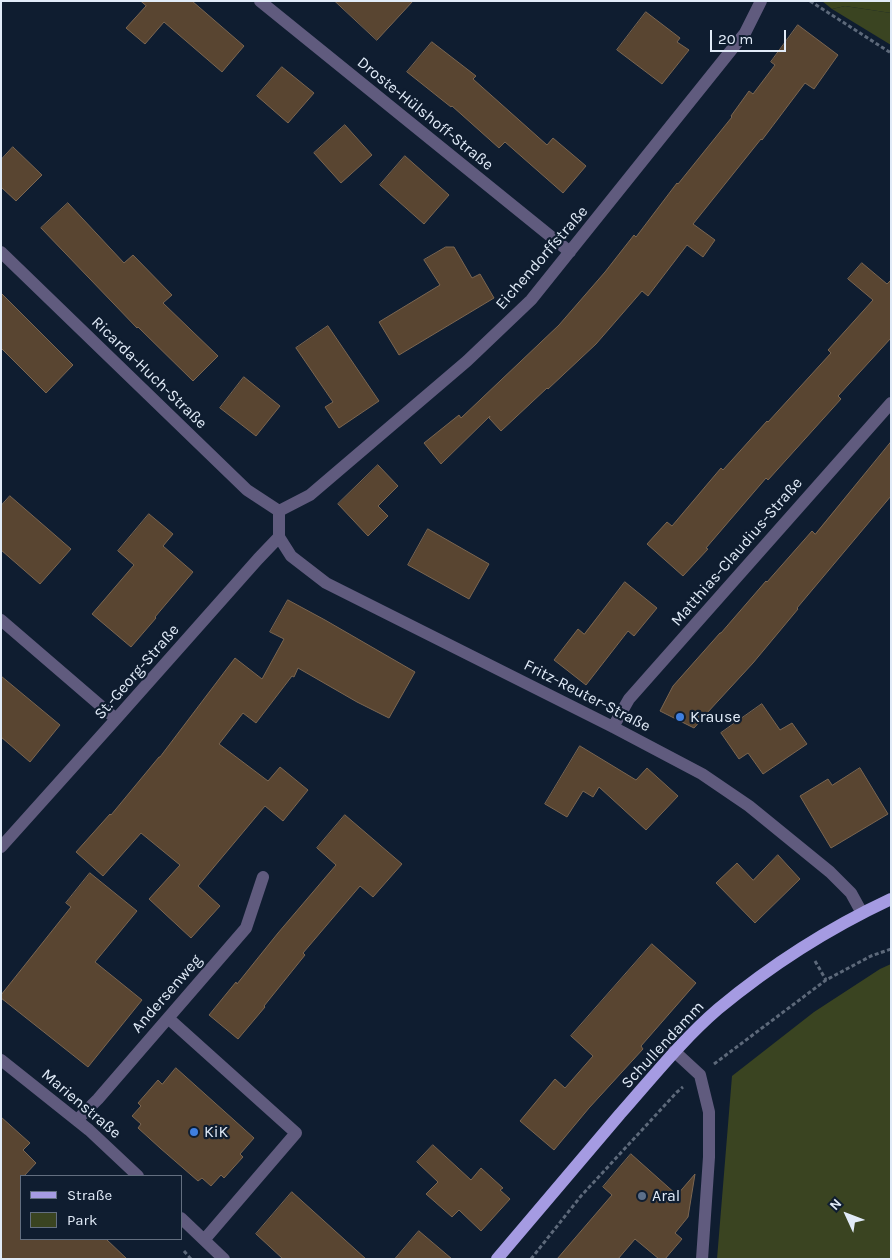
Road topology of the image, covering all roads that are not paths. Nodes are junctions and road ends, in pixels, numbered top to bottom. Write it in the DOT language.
graph roads {
  1 [pos="260,1"];
  2 [pos="761,1"];
  3 [pos="1,252"];
  4 [pos="570,252"];
  5 [pos="891,403"];
  6 [pos="279,511"];
  7 [pos="279,537"];
  8 [pos="1,620"];
  9 [pos="116,719"];
  10 [pos="613,727"];
  11 [pos="1,847"];
  12 [pos="263,877"];
  13 [pos="891,899"];
  14 [pos="862,913"];
  15 [pos="168,1018"];
  16 [pos="674,1051"];
  17 [pos="1,1060"];
  18 [pos="78,1120"];
  19 [pos="137,1175"];
  20 [pos="182,1219"];
  21 [pos="204,1240"];
  22 [pos="224,1259"];
  23 [pos="497,1259"];
  24 [pos="702,1259"];
  1 -- 4 [label="street, Droste-Hülshoff-Straße"];
  2 -- 4 [label="street, Eichendorffstraße"];
  3 -- 6 [label="street, Ricarda-Huch-Straße"];
  4 -- 6 [label="street, Eichendorffstraße"];
  5 -- 10 [label="street, Matthias-Claudius-Straße"];
  6 -- 7 [label="street"];
  7 -- 9 [label="street, St.-Georg-Straße"];
  7 -- 10 [label="street, Fritz-Reuter-Straße"];
  8 -- 9 [label="street"];
  9 -- 11 [label="street, St.-Georg-Straße"];
  10 -- 14 [label="street, Fritz-Reuter-Straße"];
  12 -- 15 [label="street, Andersenweg"];
  13 -- 14 [label="main road, Schullendamm"];
  14 -- 16 [label="main road, Schullendamm"];
  15 -- 18 [label="street, Andersenweg"];
  15 -- 21 [label="street"];
  16 -- 23 [label="main road, Schullendamm"];
  16 -- 24 [label="street"];
  17 -- 18 [label="street, Marienstraße"];
  18 -- 19 [label="street, Marienstraße"];
  20 -- 21 [label="street"];
  21 -- 22 [label="street"];
}
